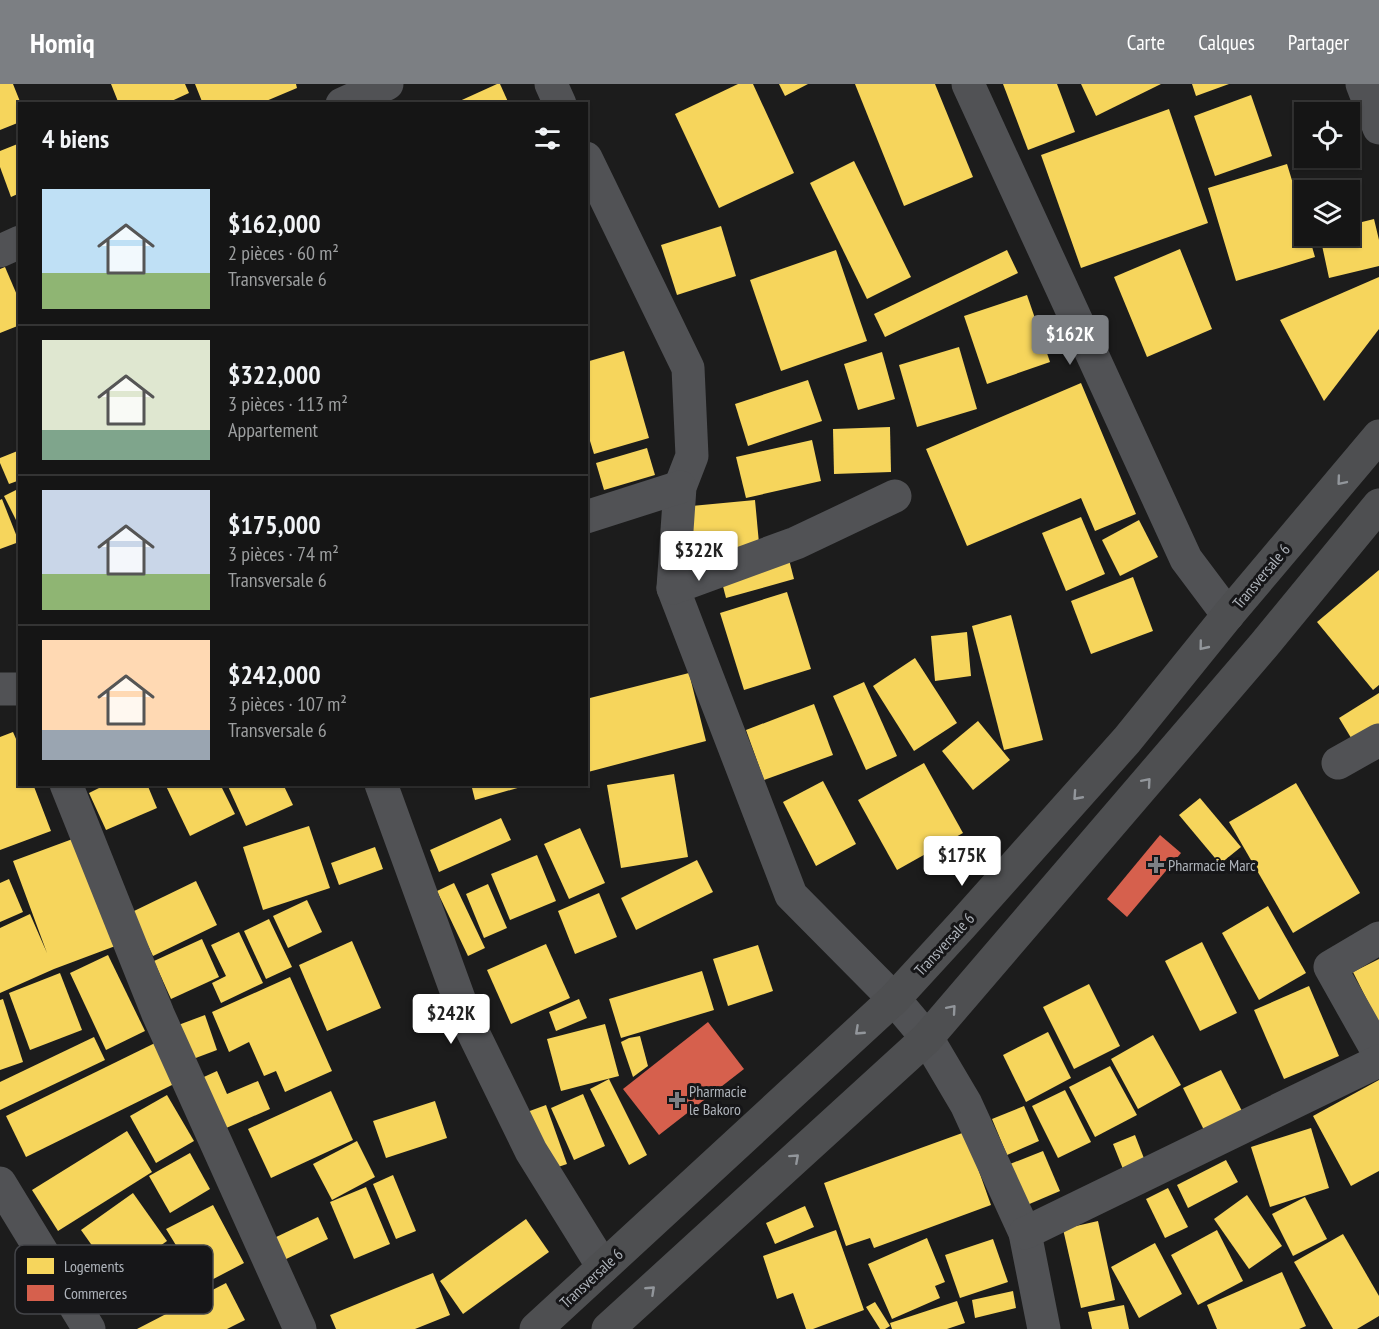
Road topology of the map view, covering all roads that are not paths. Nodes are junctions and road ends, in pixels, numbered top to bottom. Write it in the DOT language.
graph roads {
  1 [pos="387,84"];
  2 [pos="551,84"];
  3 [pos="968,84"];
  4 [pos="1362,84"];
  5 [pos="346,102"];
  6 [pos="559,102"];
  7 [pos="1379,128"];
  8 [pos="588,162"];
  9 [pos="18,243"];
  10 [pos="0,250"];
  11 [pos="1379,436"];
  12 [pos="680,487"];
  13 [pos="896,496"];
  14 [pos="1379,505"];
  15 [pos="588,516"];
  16 [pos="673,588"];
  17 [pos="1228,615"];
  18 [pos="1379,740"];
  19 [pos="1338,763"];
  20 [pos="67,786"];
  21 [pos="382,786"];
  22 [pos="1379,938"];
  23 [pos="894,999"];
  24 [pos="927,1038"];
  25 [pos="1379,1054"];
  26 [pos="1379,1060"];
  27 [pos="0,1183"];
  28 [pos="1025,1233"];
  29 [pos="38,1245"];
  30 [pos="603,1267"];
  31 [pos="80,1314"];
  32 [pos="89,1329"];
  33 [pos="300,1329"];
  34 [pos="536,1329"];
  35 [pos="608,1329"];
  36 [pos="1044,1329"];
  1 -- 5 [label="street"];
  2 -- 6 [label="street"];
  3 -- 17 [label="street"];
  4 -- 7 [label="street"];
  8 -- 12 [label="street"];
  9 -- 10 [label="street"];
  11 -- 17 [label="main road, Transversale 6, one-way"];
  12 -- 15 [label="street"];
  12 -- 16 [label="street"];
  13 -- 16 [label="street"];
  24 -- 14 [label="main road, one-way"];
  16 -- 23 [label="street"];
  17 -- 23 [label="main road, Transversale 6, one-way"];
  18 -- 19 [label="street"];
  20 -- 33 [label="street"];
  21 -- 30 [label="street"];
  22 -- 25 [label="street"];
  23 -- 24 [label="street"];
  23 -- 30 [label="main road, Transversale 6, one-way"];
  24 -- 28 [label="street"];
  35 -- 24 [label="main road, one-way"];
  26 -- 28 [label="street"];
  27 -- 29 [label="street"];
  28 -- 36 [label="street"];
  30 -- 34 [label="main road, Transversale 6"];
  31 -- 32 [label="street"];
}
